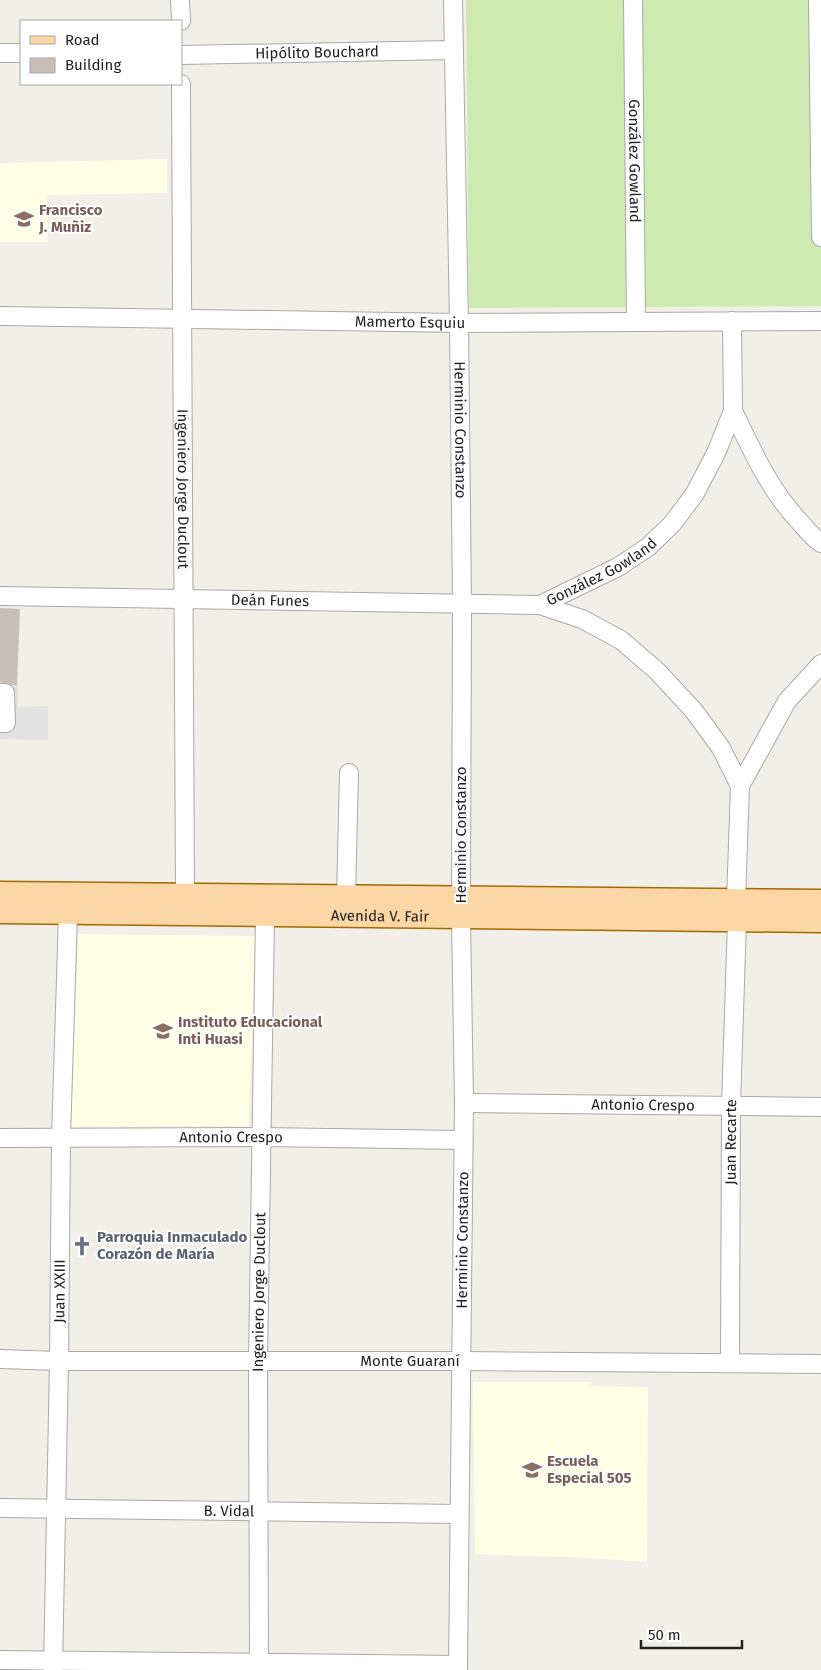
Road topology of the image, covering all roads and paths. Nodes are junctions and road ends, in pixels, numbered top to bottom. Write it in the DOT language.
graph roads {
  1 [pos="180,0"];
  2 [pos="453,0"];
  3 [pos="633,0"];
  4 [pos="818,0"];
  5 [pos="180,20"];
  6 [pos="453,50"];
  7 [pos="0,53"];
  8 [pos="20,53"];
  9 [pos="182,54"];
  10 [pos="181,85"];
  11 [pos="821,236"];
  12 [pos="0,316"];
  13 [pos="181,318"];
  14 [pos="821,321"];
  15 [pos="636,322"];
  16 [pos="732,322"];
  17 [pos="459,323"];
  18 [pos="733,411"];
  19 [pos="821,543"];
  20 [pos="0,596"];
  21 [pos="184,599"];
  22 [pos="462,603"];
  23 [pos="540,604"];
  24 [pos="821,664"];
  25 [pos="0,693"];
  26 [pos="0,723"];
  27 [pos="349,773"];
  28 [pos="740,786"];
  29 [pos="0,893"];
  30 [pos="185,895"];
  31 [pos="346,896"];
  32 [pos="821,902"];
  33 [pos="461,908"];
  34 [pos="737,910"];
  35 [pos="0,912"];
  36 [pos="68,913"];
  37 [pos="265,915"];
  38 [pos="821,921"];
  39 [pos="464,1103"];
  40 [pos="731,1106"];
  41 [pos="821,1107"];
  42 [pos="262,1137"];
  43 [pos="0,1138"];
  44 [pos="61,1138"];
  45 [pos="463,1140"];
  46 [pos="0,1359"];
  47 [pos="60,1360"];
  48 [pos="258,1361"];
  49 [pos="462,1361"];
  50 [pos="730,1363"];
  51 [pos="821,1364"];
  52 [pos="0,1508"];
  53 [pos="56,1510"];
  54 [pos="258,1511"];
  55 [pos="458,1514"];
  56 [pos="0,1660"];
  57 [pos="53,1665"];
  58 [pos="259,1667"];
  59 [pos="458,1668"];
  1 -- 5 [label="street"];
  2 -- 6 [label="street, Herminio Constanzo"];
  3 -- 15 [label="street, González Gowland"];
  4 -- 11 [label="street"];
  6 -- 9 [label="street, Hipólito Bouchard"];
  6 -- 17 [label="street, Herminio Constanzo"];
  7 -- 8 [label="street"];
  10 -- 13 [label="street, Ingeniero Jorge Duclout"];
  12 -- 13 [label="street, Mamerto Esquiu"];
  13 -- 17 [label="street, Mamerto Esquiu"];
  13 -- 21 [label="street, Ingeniero Jorge Duclout"];
  14 -- 16 [label="street, Mamerto Esquiu"];
  15 -- 16 [label="street, Mamerto Esquiu"];
  15 -- 17 [label="street, Mamerto Esquiu"];
  16 -- 18 [label="street"];
  17 -- 22 [label="street, Herminio Constanzo"];
  18 -- 19 [label="street"];
  18 -- 23 [label="street, González Gowland"];
  20 -- 21 [label="street, Deán Funes"];
  21 -- 22 [label="street, Deán Funes"];
  21 -- 30 [label="street, Ingeniero Jorge Duclout"];
  22 -- 23 [label="street, Deán Funes"];
  22 -- 33 [label="street, Herminio Constanzo"];
  23 -- 28 [label="street, González Gowland"];
  24 -- 28 [label="street"];
  25 -- 26 [label="street"];
  27 -- 31 [label="street"];
  28 -- 34 [label="street, Juan Recarte"];
  29 -- 30 [label="main road, Avenida V. Fair"];
  30 -- 31 [label="main road, Avenida V. Fair"];
  31 -- 33 [label="main road, Avenida V. Fair"];
  32 -- 34 [label="main road, Avenida V. Fair"];
  33 -- 34 [label="main road, Avenida V. Fair"];
  33 -- 37 [label="main road, Avenida V. Fair"];
  33 -- 39 [label="street, Herminio Constanzo"];
  34 -- 38 [label="main road, Avenida V. Fair"];
  34 -- 40 [label="street, Juan Recarte"];
  35 -- 36 [label="main road, Avenida V. Fair"];
  36 -- 37 [label="main road, Avenida V. Fair"];
  36 -- 44 [label="street, Juan XXIII"];
  37 -- 42 [label="street, Ingeniero Jorge Duclout"];
  39 -- 40 [label="street, Antonio Crespo"];
  39 -- 45 [label="street, Herminio Constanzo"];
  40 -- 41 [label="street, Antonio Crespo"];
  40 -- 50 [label="street, Juan Recarte"];
  42 -- 44 [label="street, Antonio Crespo"];
  42 -- 45 [label="street, Antonio Crespo"];
  42 -- 48 [label="street, Ingeniero Jorge Duclout"];
  43 -- 44 [label="street, Antonio Crespo"];
  44 -- 47 [label="street, Juan XXIII"];
  45 -- 49 [label="street, Herminio Constanzo"];
  46 -- 47 [label="street, Monte Guaraní"];
  47 -- 48 [label="street, Monte Guaraní"];
  47 -- 53 [label="street, Juan XXIII"];
  48 -- 49 [label="street, Monte Guaraní"];
  48 -- 54 [label="street, Ingeniero Jorge Duclout"];
  49 -- 50 [label="street, Monte Guaraní"];
  49 -- 55 [label="street, Herminio Constanzo"];
  50 -- 51 [label="street, Monte Guaraní"];
  52 -- 53 [label="street, B. Vidal"];
  53 -- 54 [label="street, B. Vidal"];
  53 -- 57 [label="street, Juan XXIII"];
  54 -- 55 [label="street, B. Vidal"];
  54 -- 58 [label="street, Ingeniero Jorge Duclout"];
  55 -- 59 [label="street, Herminio Constanzo"];
  56 -- 57 [label="street"];
  57 -- 58 [label="street"];
  58 -- 59 [label="street"];
}
